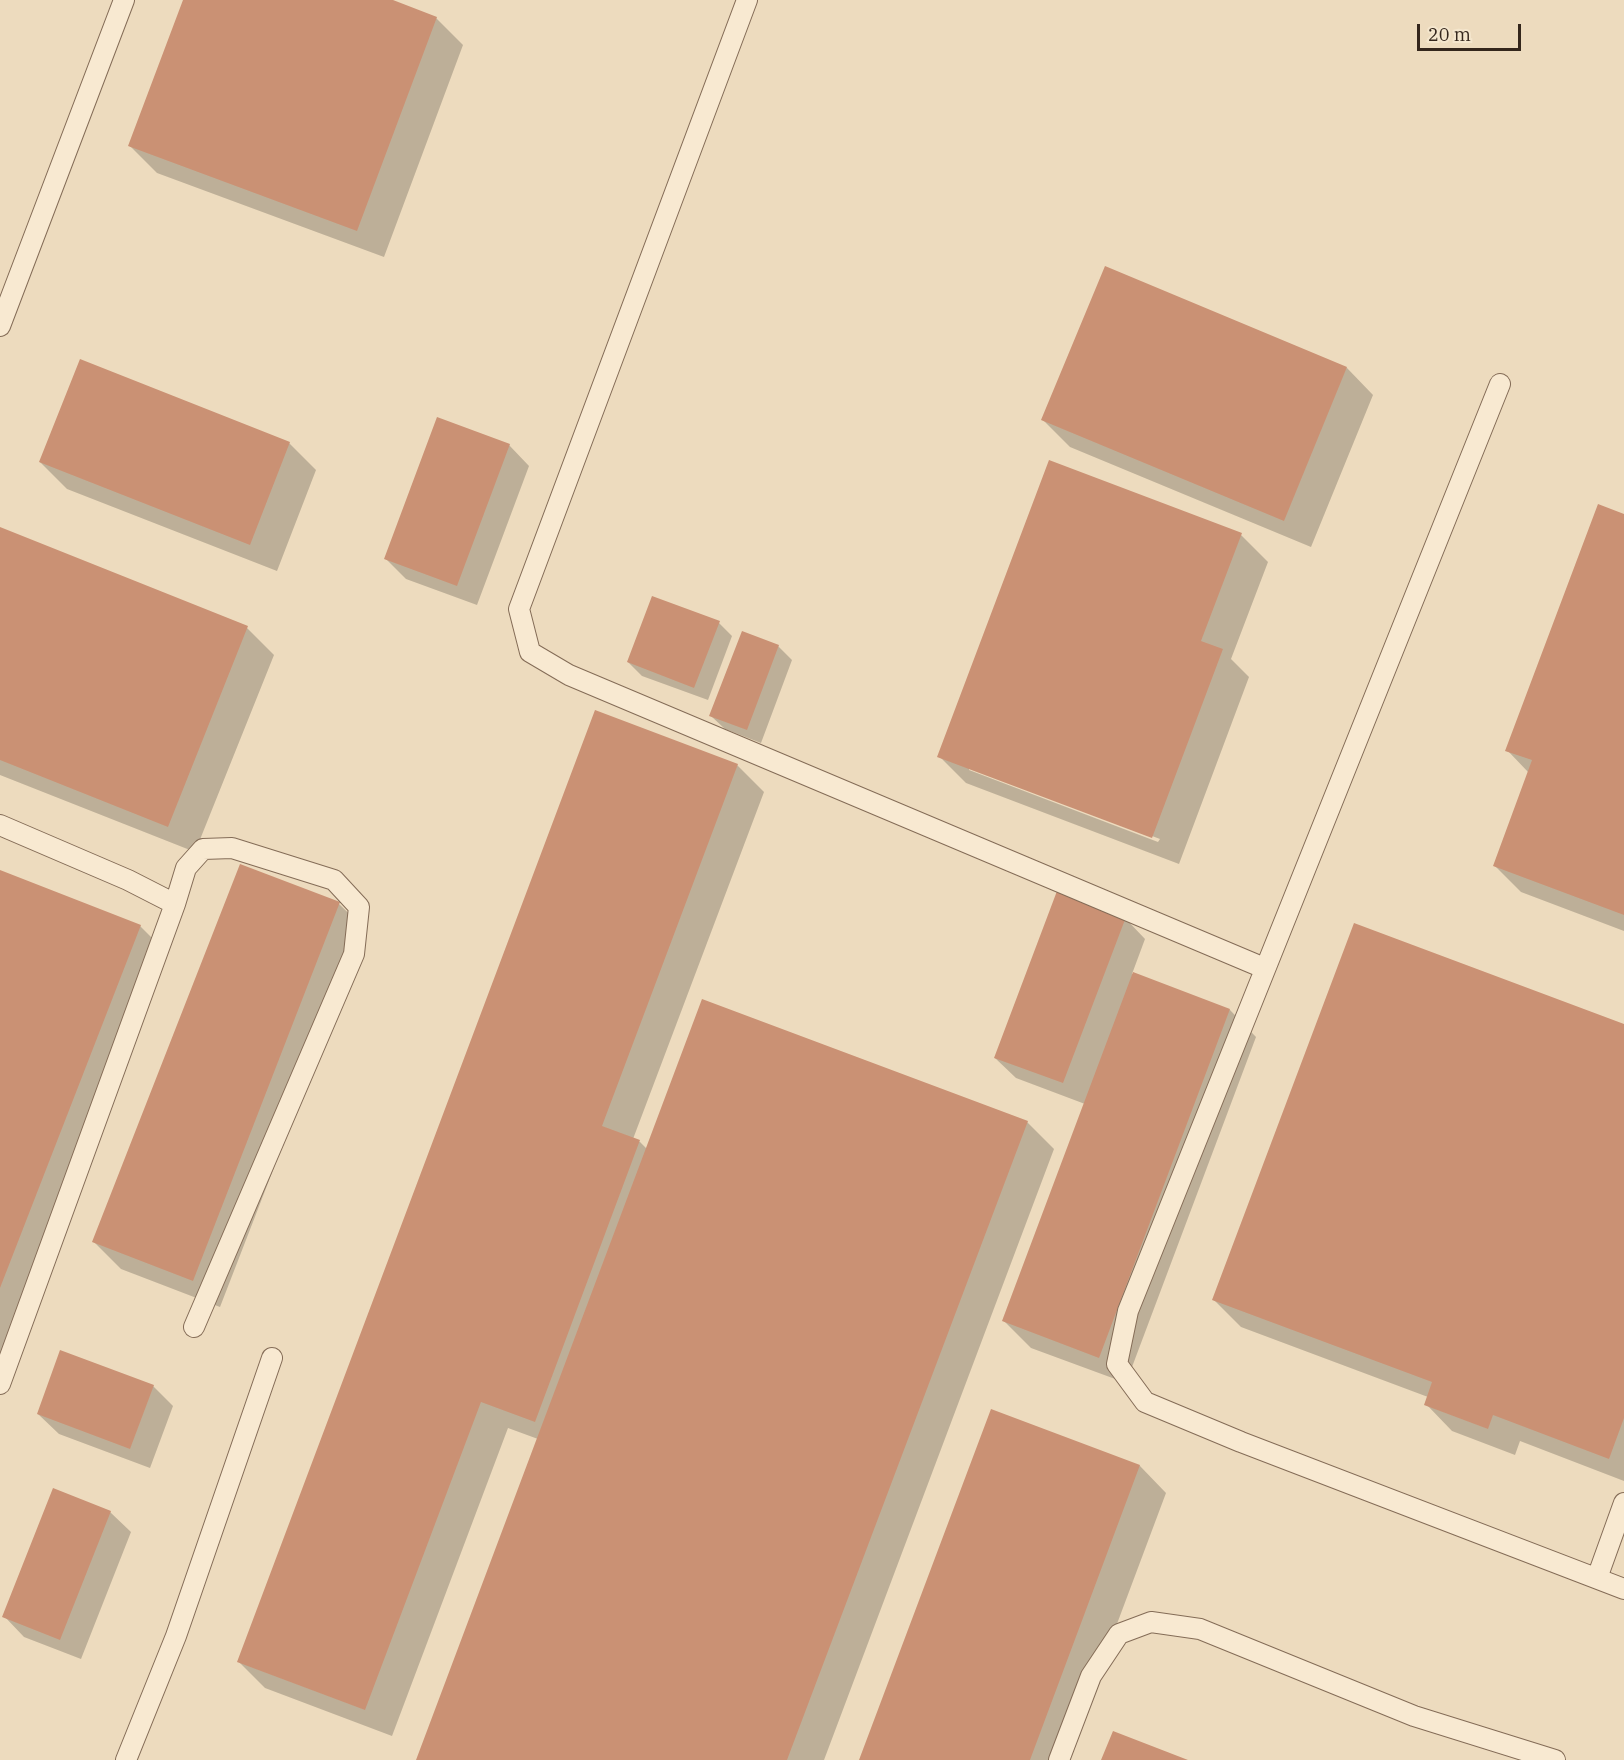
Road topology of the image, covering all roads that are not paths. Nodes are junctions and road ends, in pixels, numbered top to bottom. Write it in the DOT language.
graph roads {
  1 [pos="124,0"];
  2 [pos="747,0"];
  3 [pos="0,326"];
  4 [pos="1500,384"];
  5 [pos="0,825"];
  6 [pos="175,903"];
  7 [pos="1264,968"];
  8 [pos="194,1327"];
  9 [pos="272,1358"];
  10 [pos="0,1384"];
  11 [pos="1624,1503"];
  12 [pos="1597,1578"];
  13 [pos="1624,1589"];
  14 [pos="126,1760"];
  15 [pos="1059,1760"];
  16 [pos="1555,1760"];
  1 -- 3 [label="lane"];
  2 -- 7 [label="lane"];
  4 -- 7 [label="lane"];
  5 -- 6 [label="lane"];
  6 -- 8 [label="lane"];
  6 -- 10 [label="lane"];
  7 -- 12 [label="lane"];
  9 -- 14 [label="lane"];
  11 -- 12 [label="lane"];
  12 -- 13 [label="lane"];
  15 -- 16 [label="lane"];
}
